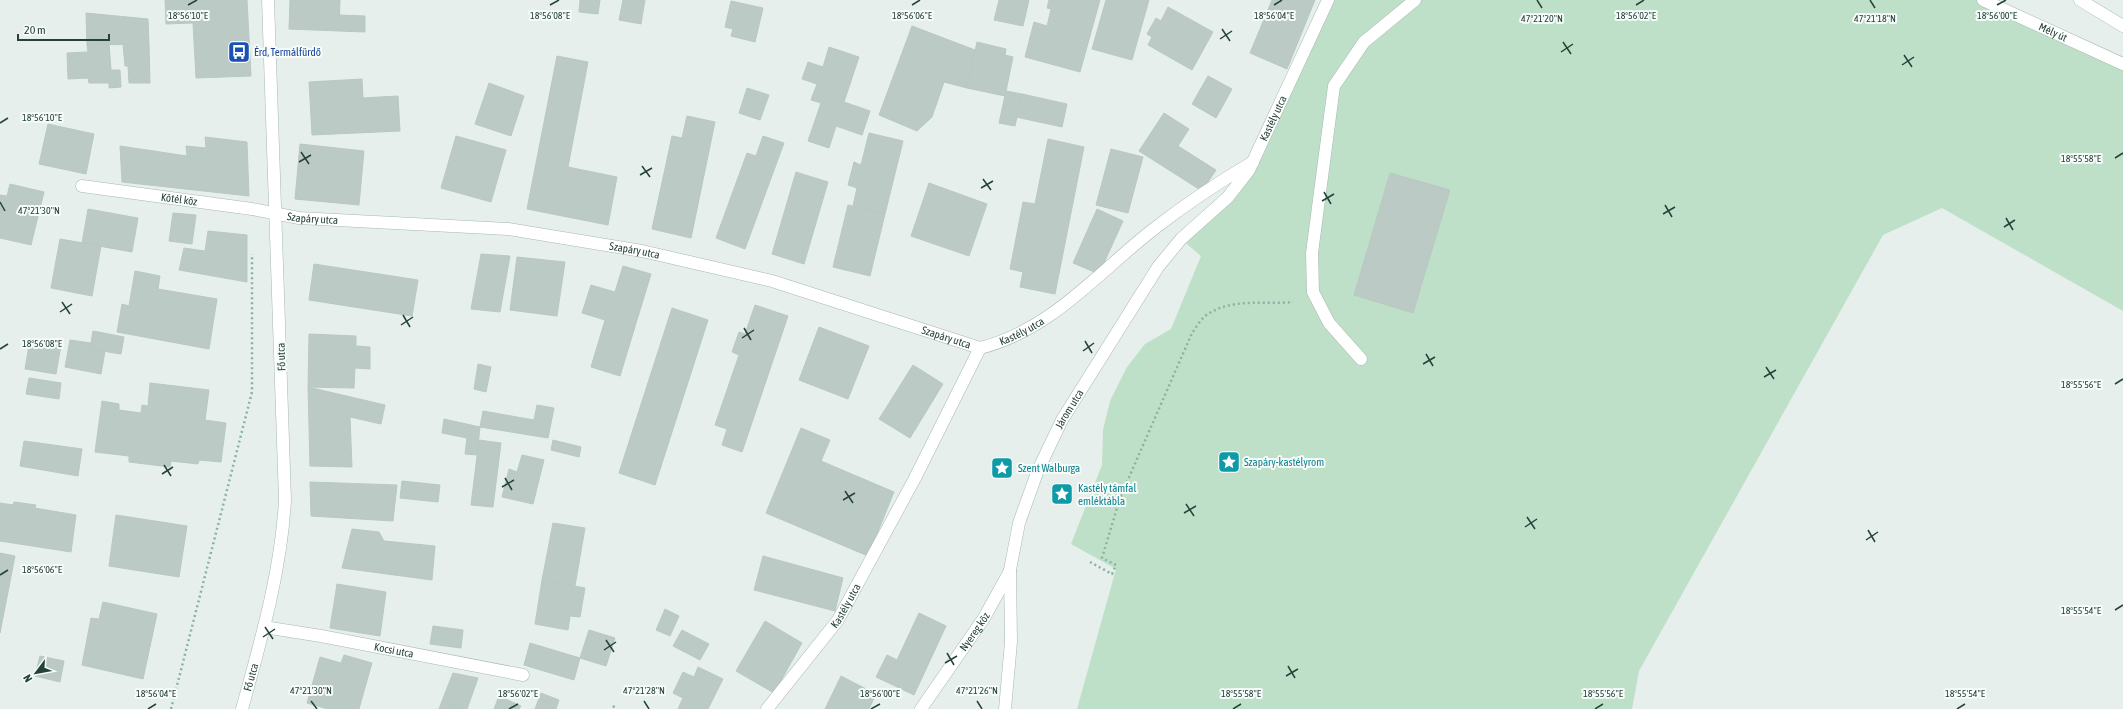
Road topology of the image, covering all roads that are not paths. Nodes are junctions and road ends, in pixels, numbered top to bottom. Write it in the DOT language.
graph roads {
  1 [pos="268,0"];
  2 [pos="1328,0"];
  3 [pos="1415,0"];
  4 [pos="1983,0"];
  5 [pos="2080,0"];
  6 [pos="2123,26"];
  7 [pos="2123,64"];
  8 [pos="1254,161"];
  9 [pos="82,186"];
  10 [pos="277,214"];
  11 [pos="980,348"];
  12 [pos="1361,358"];
  13 [pos="1010,570"];
  14 [pos="264,627"];
  15 [pos="523,675"];
  16 [pos="242,709"];
  17 [pos="767,709"];
  18 [pos="920,709"];
  19 [pos="1005,709"];
  1 -- 10 [label="street, Fő utca"];
  2 -- 8 [label="street, Kastély utca"];
  3 -- 12 [label="street"];
  4 -- 7 [label="street, Mély út"];
  5 -- 6 [label="street"];
  8 -- 11 [label="street, Kastély utca"];
  8 -- 13 [label="street, Járom utca"];
  9 -- 10 [label="street, Kötél köz"];
  10 -- 11 [label="street, Szapáry utca"];
  10 -- 14 [label="street, Fő utca"];
  11 -- 17 [label="street, Kastély utca"];
  13 -- 18 [label="street, Nyereg köz"];
  13 -- 19 [label="street, Járom utca"];
  14 -- 15 [label="street, Kocsi utca"];
  14 -- 16 [label="street, Fő utca"];
}
